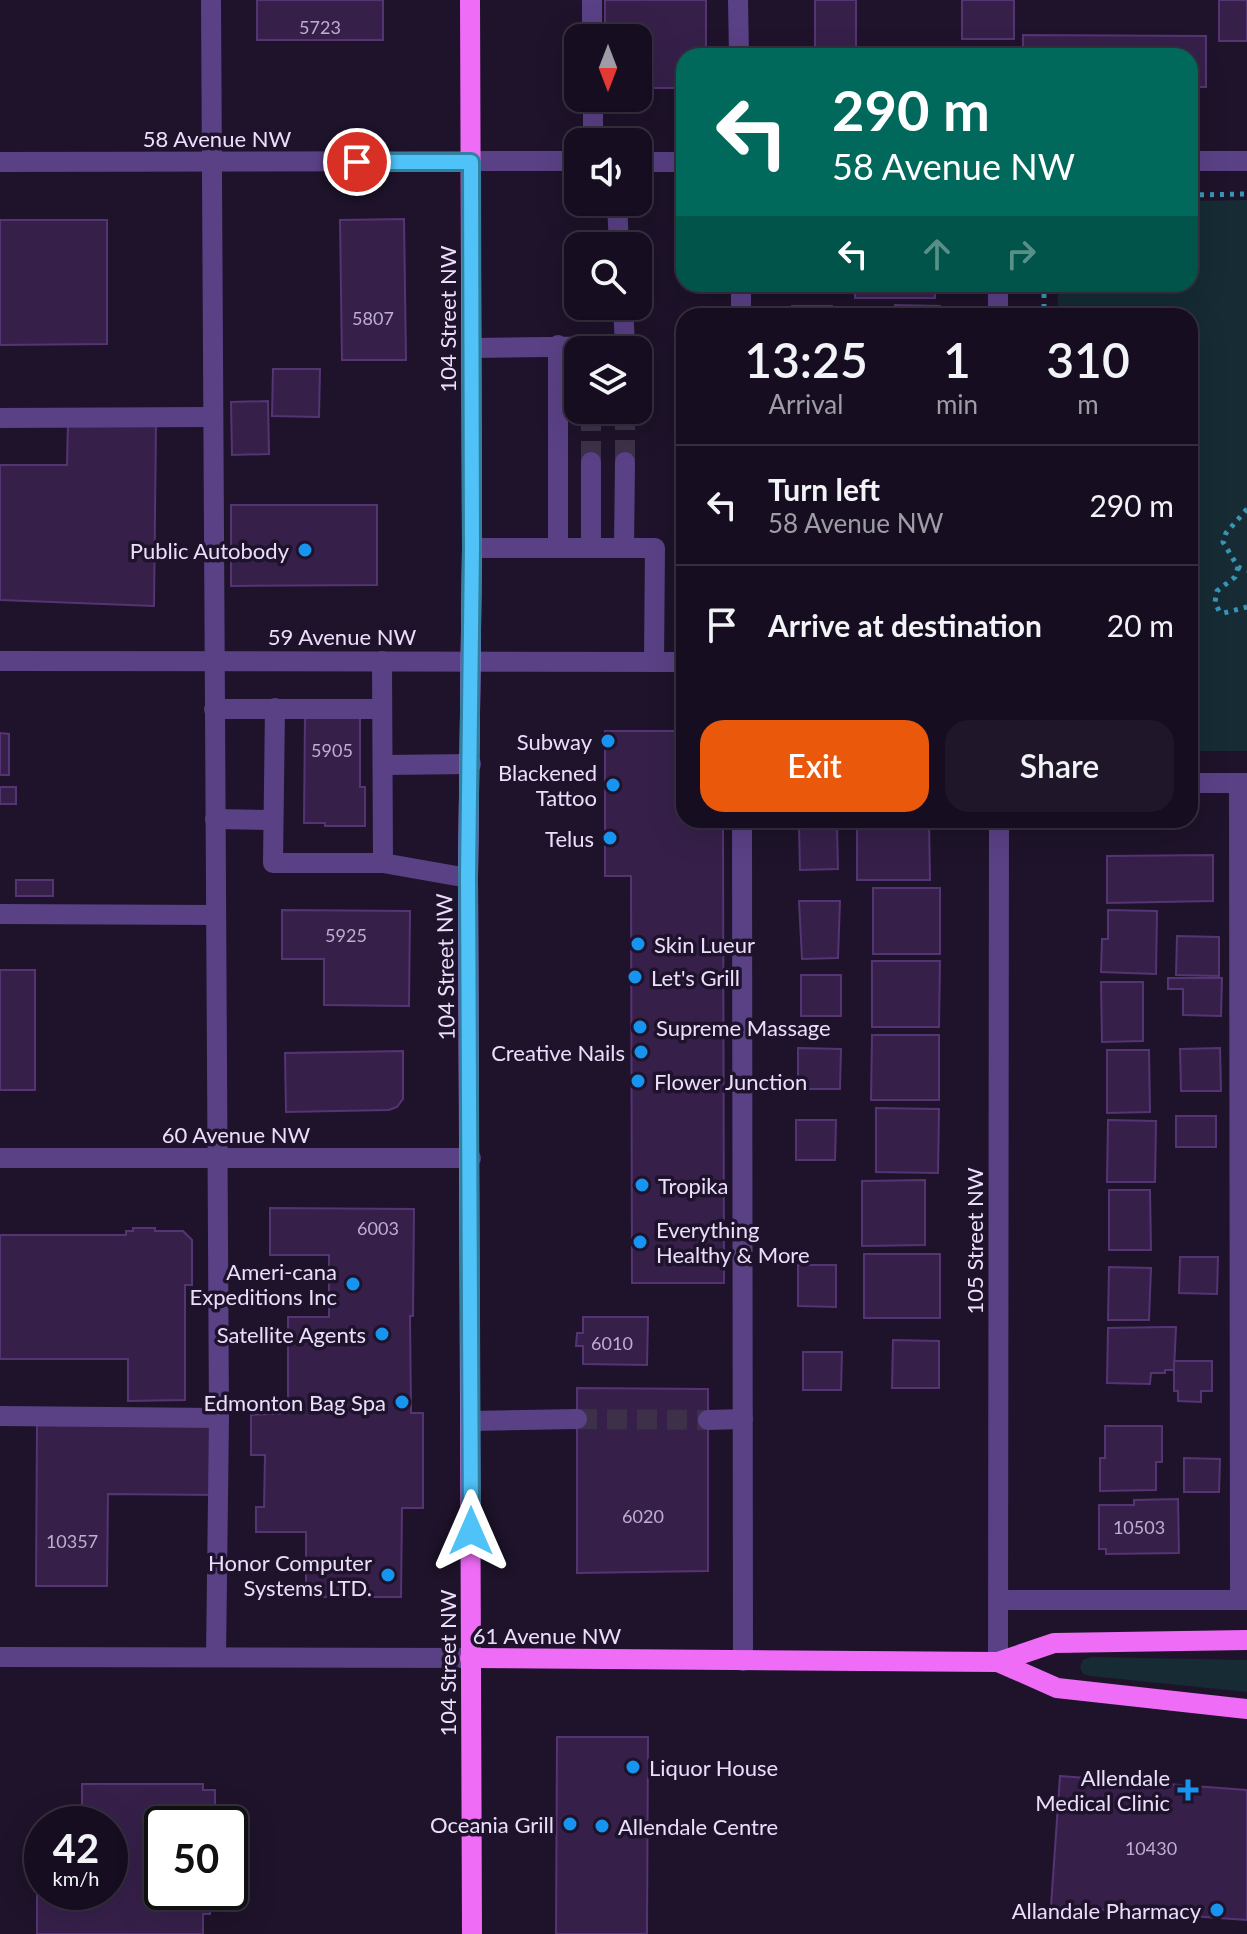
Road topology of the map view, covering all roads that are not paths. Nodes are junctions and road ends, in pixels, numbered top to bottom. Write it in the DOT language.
graph roads {
  1 [pos="211,0"];
  2 [pos="470,0"];
  3 [pos="592,0"];
  4 [pos="738,0"];
  5 [pos="592,24"];
  6 [pos="739,48"];
  7 [pos="564,161"];
  8 [pos="1198,161"];
  9 [pos="1247,161"];
  10 [pos="0,162"];
  11 [pos="212,162"];
  12 [pos="471,162"];
  13 [pos="652,162"];
  14 [pos="676,162"];
  15 [pos="558,345"];
  16 [pos="564,346"];
  17 [pos="472,348"];
  18 [pos="212,417"];
  19 [pos="0,418"];
  20 [pos="591,462"];
  21 [pos="625,462"];
  22 [pos="591,547"];
  23 [pos="624,547"];
  24 [pos="472,548"];
  25 [pos="558,548"];
  26 [pos="213,659"];
  27 [pos="0,661"];
  28 [pos="382,661"];
  29 [pos="471,661"];
  30 [pos="654,662"];
  31 [pos="676,662"];
  32 [pos="275,708"];
  33 [pos="214,709"];
  34 [pos="382,709"];
  35 [pos="471,764"];
  36 [pos="384,765"];
  37 [pos="1198,783"];
  38 [pos="1243,783"];
  39 [pos="215,819"];
  40 [pos="273,820"];
  41 [pos="742,828"];
  42 [pos="999,828"];
  43 [pos="383,863"];
  44 [pos="468,878"];
  45 [pos="0,914"];
  46 [pos="216,915"];
  47 [pos="0,1158"];
  48 [pos="218,1158"];
  49 [pos="471,1158"];
  50 [pos="0,1416"];
  51 [pos="219,1418"];
  52 [pos="577,1419"];
  53 [pos="743,1419"];
  54 [pos="708,1420"];
  55 [pos="471,1421"];
  56 [pos="998,1600"];
  57 [pos="1244,1600"];
  58 [pos="1247,1640"];
  59 [pos="0,1657"];
  60 [pos="216,1657"];
  61 [pos="470,1658"];
  62 [pos="743,1661"];
  63 [pos="998,1662"];
  64 [pos="1247,1709"];
  65 [pos="472,1934"];
  1 -- 11 [label="street"];
  2 -- 12 [label="main road, 104 Street NW"];
  3 -- 5 [label="street"];
  4 -- 6 [label="street"];
  7 -- 12 [label="street, 58 Avenue NW"];
  8 -- 9 [label="street"];
  10 -- 11 [label="street, 58 Avenue NW"];
  11 -- 12 [label="street, 58 Avenue NW"];
  11 -- 18 [label="street"];
  12 -- 17 [label="main road, 104 Street NW"];
  13 -- 14 [label="street"];
  15 -- 16 [label="street"];
  15 -- 17 [label="street"];
  15 -- 25 [label="street"];
  17 -- 24 [label="main road, 104 Street NW"];
  18 -- 19 [label="street"];
  18 -- 26 [label="street"];
  20 -- 22 [label="street"];
  21 -- 23 [label="street"];
  22 -- 23 [label="street"];
  22 -- 25 [label="street"];
  23 -- 30 [label="street"];
  24 -- 25 [label="street"];
  24 -- 29 [label="main road, 104 Street NW"];
  26 -- 27 [label="street, 59 Avenue NW"];
  26 -- 28 [label="street, 59 Avenue NW"];
  26 -- 33 [label="street"];
  28 -- 29 [label="street, 59 Avenue NW"];
  28 -- 34 [label="street"];
  29 -- 30 [label="street, 59 Avenue NW"];
  29 -- 35 [label="main road, 104 Street NW"];
  30 -- 31 [label="street, 59 Avenue NW"];
  32 -- 33 [label="street"];
  32 -- 34 [label="street"];
  32 -- 40 [label="street"];
  33 -- 39 [label="street"];
  34 -- 36 [label="street"];
  35 -- 36 [label="street"];
  35 -- 44 [label="main road, 104 Street NW"];
  36 -- 43 [label="street"];
  37 -- 38 [label="street"];
  38 -- 57 [label="street"];
  39 -- 40 [label="street"];
  39 -- 46 [label="street"];
  40 -- 43 [label="street"];
  41 -- 53 [label="street"];
  42 -- 56 [label="street, 105 Street NW"];
  43 -- 44 [label="street"];
  44 -- 49 [label="main road, 104 Street NW"];
  45 -- 46 [label="street"];
  46 -- 48 [label="street"];
  47 -- 48 [label="street, 60 Avenue NW"];
  48 -- 49 [label="street, 60 Avenue NW"];
  48 -- 51 [label="street"];
  49 -- 55 [label="main road, 104 Street NW"];
  50 -- 51 [label="street"];
  51 -- 60 [label="street"];
  52 -- 55 [label="street"];
  53 -- 54 [label="street"];
  53 -- 62 [label="street"];
  55 -- 61 [label="main road, 104 Street NW"];
  56 -- 57 [label="street"];
  56 -- 63 [label="street, 105 Street NW"];
  58 -- 63 [label="main road, 61 Avenue NW"];
  59 -- 60 [label="street, 61 Avenue NW"];
  60 -- 61 [label="street, 61 Avenue NW"];
  61 -- 62 [label="main road, 61 Avenue NW"];
  61 -- 65 [label="main road, 104 Street NW"];
  62 -- 63 [label="main road, 61 Avenue NW"];
  63 -- 64 [label="main road, 61 Avenue NW"];
}
